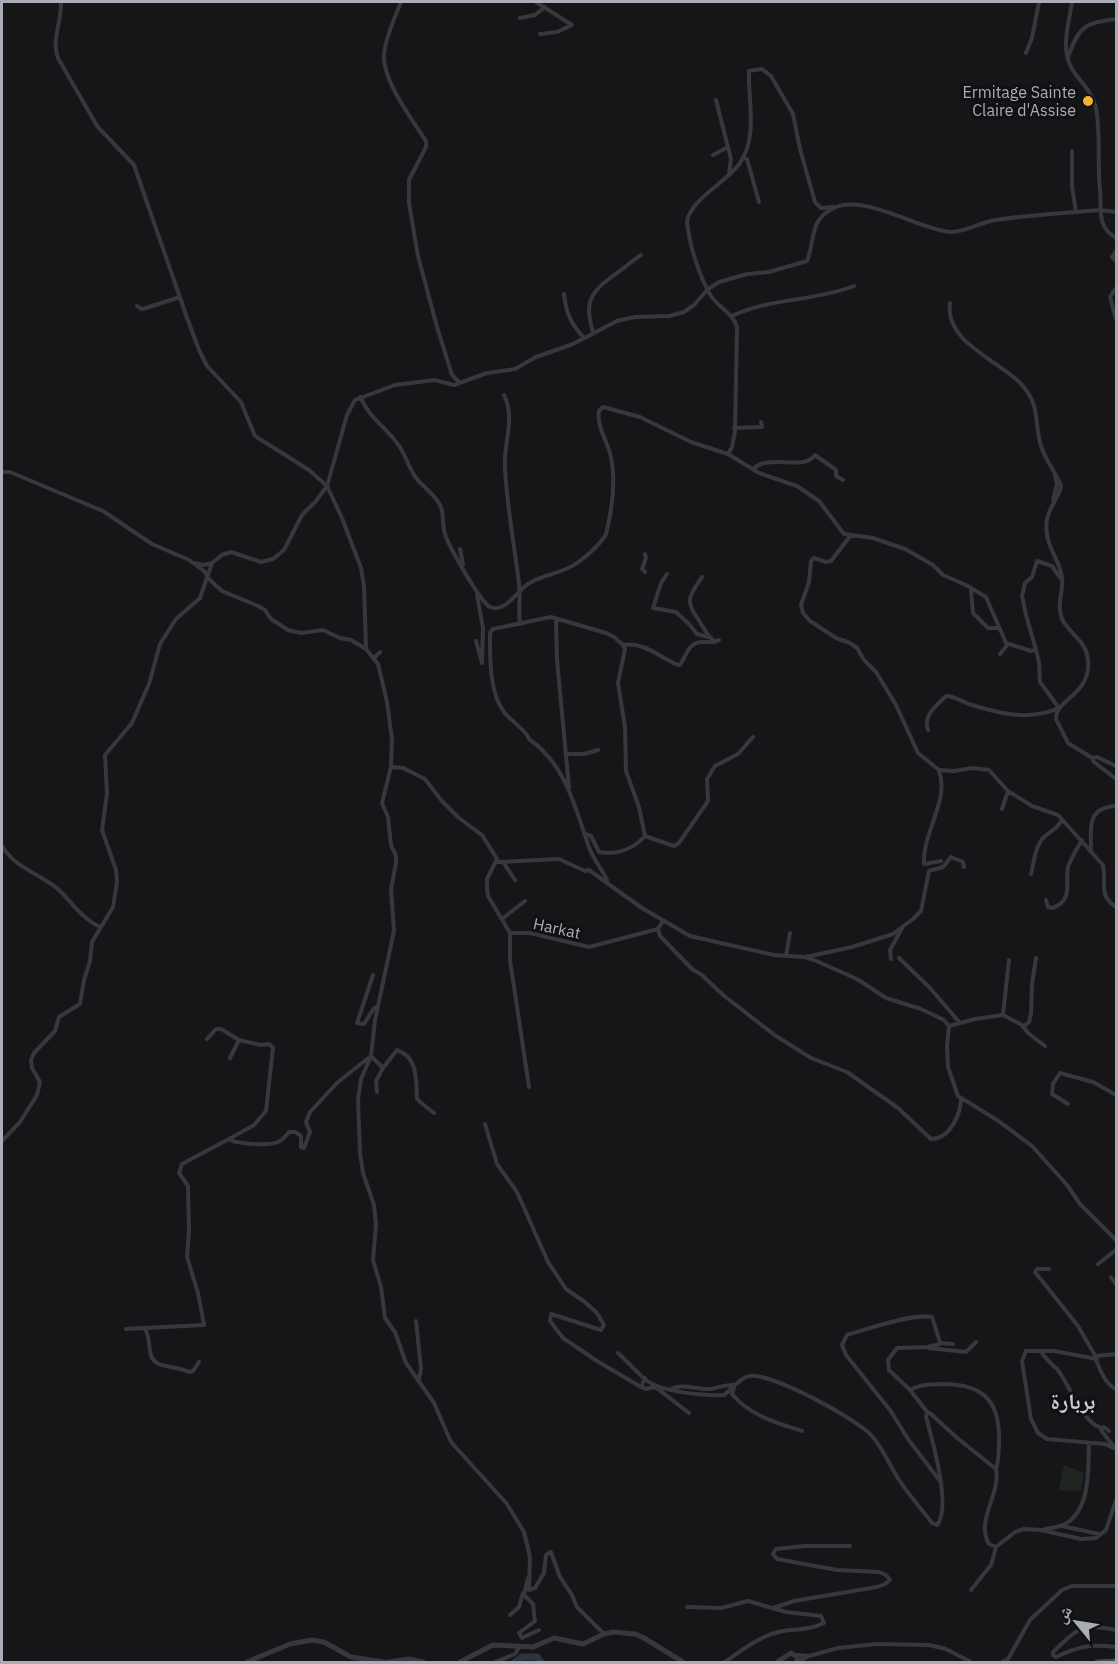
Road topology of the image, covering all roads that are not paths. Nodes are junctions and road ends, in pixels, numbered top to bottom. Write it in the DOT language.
graph roads {
  1 [pos="62,2"];
  2 [pos="401,2"];
  3 [pos="536,2"];
  4 [pos="1039,2"];
  5 [pos="1072,2"];
  6 [pos="545,7"];
  7 [pos="520,18"];
  8 [pos="1116,19"];
  9 [pos="540,34"];
  10 [pos="1026,53"];
  11 [pos="1068,58"];
  12 [pos="716,100"];
  13 [pos="728,147"];
  14 [pos="1072,151"];
  15 [pos="713,155"];
  16 [pos="742,158"];
  17 [pos="729,174"];
  18 [pos="759,202"];
  19 [pos="836,207"];
  20 [pos="1100,210"];
  21 [pos="1076,212"];
  22 [pos="1116,212"];
  23 [pos="1116,238"];
  24 [pos="1116,251"];
  25 [pos="641,255"];
  26 [pos="1116,261"];
  27 [pos="854,286"];
  28 [pos="1116,288"];
  29 [pos="708,289"];
  30 [pos="564,294"];
  31 [pos="180,297"];
  32 [pos="950,303"];
  33 [pos="137,306"];
  34 [pos="732,316"];
  35 [pos="1116,319"];
  36 [pos="593,332"];
  37 [pos="584,338"];
  38 [pos="460,382"];
  39 [pos="504,395"];
  40 [pos="360,397"];
  41 [pos="761,422"];
  42 [pos="734,428"];
  43 [pos="728,454"];
  44 [pos="753,469"];
  45 [pos="2,472"];
  46 [pos="843,480"];
  47 [pos="327,486"];
  48 [pos="851,535"];
  49 [pos="460,549"];
  50 [pos="645,554"];
  51 [pos="194,563"];
  52 [pos="212,563"];
  53 [pos="465,570"];
  54 [pos="645,572"];
  55 [pos="667,574"];
  56 [pos="208,577"];
  57 [pos="702,577"];
  58 [pos="1062,580"];
  59 [pos="971,589"];
  60 [pos="477,592"];
  61 [pos="520,593"];
  62 [pos="556,619"];
  63 [pos="520,624"];
  64 [pos="999,628"];
  65 [pos="708,637"];
  66 [pos="476,641"];
  67 [pos="1008,644"];
  68 [pos="623,645"];
  69 [pos="366,649"];
  70 [pos="1036,650"];
  71 [pos="380,652"];
  72 [pos="1000,654"];
  73 [pos="374,658"];
  74 [pos="1059,708"];
  75 [pos="928,730"];
  76 [pos="753,737"];
  77 [pos="598,750"];
  78 [pos="566,754"];
  79 [pos="1092,758"];
  80 [pos="1116,766"];
  81 [pos="392,767"];
  82 [pos="939,770"];
  83 [pos="1116,778"];
  84 [pos="569,791"];
  85 [pos="1008,791"];
  86 [pos="1116,806"];
  87 [pos="1002,809"];
  88 [pos="1062,820"];
  89 [pos="585,834"];
  90 [pos="645,836"];
  91 [pos="1082,840"];
  92 [pos="2,846"];
  93 [pos="1091,852"];
  94 [pos="496,859"];
  95 [pos="503,861"];
  96 [pos="941,861"];
  97 [pos="964,867"];
  98 [pos="1031,874"];
  99 [pos="515,880"];
  100 [pos="609,883"];
  101 [pos="1046,900"];
  102 [pos="525,901"];
  103 [pos="1116,907"];
  104 [pos="502,919"];
  105 [pos="663,921"];
  106 [pos="99,927"];
  107 [pos="902,927"];
  108 [pos="658,929"];
  109 [pos="510,933"];
  110 [pos="790,933"];
  111 [pos="522,934"];
  112 [pos="510,944"];
  113 [pos="786,956"];
  114 [pos="805,957"];
  115 [pos="899,958"];
  116 [pos="1036,958"];
  117 [pos="891,959"];
  118 [pos="1009,960"];
  119 [pos="373,975"];
  120 [pos="379,1005"];
  121 [pos="1003,1015"];
  122 [pos="960,1023"];
  123 [pos="949,1026"];
  124 [pos="1023,1027"];
  125 [pos="207,1039"];
  126 [pos="239,1040"];
  127 [pos="1045,1046"];
  128 [pos="371,1056"];
  129 [pos="231,1058"];
  130 [pos="383,1068"];
  131 [pos="529,1088"];
  132 [pos="376,1092"];
  133 [pos="1116,1095"];
  134 [pos="961,1100"];
  135 [pos="1068,1104"];
  136 [pos="434,1113"];
  137 [pos="484,1124"];
  138 [pos="229,1139"];
  139 [pos="2,1141"];
  140 [pos="1116,1240"];
  141 [pos="1116,1250"];
  142 [pos="1098,1264"];
  143 [pos="1049,1269"];
  144 [pos="1111,1277"];
  145 [pos="1116,1284"];
  146 [pos="416,1321"];
  147 [pos="144,1328"];
  148 [pos="126,1329"];
  149 [pos="976,1342"];
  150 [pos="940,1343"];
  151 [pos="953,1344"];
  152 [pos="928,1347"];
  153 [pos="1041,1350"];
  154 [pos="618,1353"];
  155 [pos="1116,1354"];
  156 [pos="1096,1358"];
  157 [pos="199,1362"];
  158 [pos="645,1378"];
  159 [pos="418,1379"];
  160 [pos="735,1386"];
  161 [pos="641,1387"];
  162 [pos="1116,1389"];
  163 [pos="670,1390"];
  164 [pos="910,1390"];
  165 [pos="689,1413"];
  166 [pos="928,1413"];
  167 [pos="1102,1428"];
  168 [pos="802,1431"];
  169 [pos="1109,1431"];
  170 [pos="1089,1443"];
  171 [pos="1115,1448"];
  172 [pos="996,1469"];
  173 [pos="943,1484"];
  174 [pos="1116,1501"];
  175 [pos="1116,1510"];
  176 [pos="1062,1526"];
  177 [pos="1041,1530"];
  178 [pos="1100,1534"];
  179 [pos="850,1546"];
  180 [pos="996,1547"];
  181 [pos="530,1575"];
  182 [pos="1116,1586"];
  183 [pos="970,1590"];
  184 [pos="524,1592"];
  185 [pos="687,1607"];
  186 [pos="773,1608"];
  187 [pos="510,1615"];
  188 [pos="539,1630"];
  189 [pos="1116,1630"];
  190 [pos="604,1634"];
  191 [pos="520,1646"];
  192 [pos="1116,1647"];
  193 [pos="796,1655"];
  194 [pos="809,1656"];
  195 [pos="368,1661"];
  196 [pos="1116,1661"];
  197 [pos="247,1662"];
  198 [pos="386,1662"];
  199 [pos="423,1662"];
  200 [pos="460,1662"];
  201 [pos="495,1662"];
  202 [pos="683,1662"];
  203 [pos="725,1662"];
  204 [pos="777,1662"];
  205 [pos="797,1662"];
  206 [pos="971,1662"];
  207 [pos="1002,1662"];
  208 [pos="1097,1662"];
  1 -- 31 [label="street"];
  2 -- 38 [label="street"];
  3 -- 6 [label="street"];
  4 -- 10 [label="street"];
  5 -- 11 [label="street"];
  6 -- 7 [label="street"];
  6 -- 9 [label="street"];
  8 -- 11 [label="street"];
  11 -- 20 [label="street"];
  12 -- 13 [label="street"];
  13 -- 15 [label="street"];
  13 -- 17 [label="street"];
  14 -- 21 [label="street"];
  16 -- 17 [label="street"];
  16 -- 18 [label="street"];
  16 -- 19 [label="street"];
  17 -- 29 [label="street"];
  19 -- 21 [label="street"];
  19 -- 29 [label="street"];
  20 -- 21 [label="street"];
  20 -- 22 [label="street"];
  20 -- 23 [label="street"];
  24 -- 26 [label="street"];
  25 -- 36 [label="street"];
  27 -- 34 [label="street"];
  28 -- 35 [label="street"];
  29 -- 34 [label="street"];
  29 -- 36 [label="street"];
  30 -- 37 [label="street"];
  31 -- 33 [label="street"];
  31 -- 47 [label="street"];
  32 -- 58 [label="street"];
  34 -- 42 [label="street"];
  36 -- 37 [label="street"];
  37 -- 38 [label="street"];
  38 -- 40 [label="street"];
  39 -- 61 [label="street"];
  40 -- 47 [label="street"];
  40 -- 53 [label="street"];
  41 -- 42 [label="street"];
  42 -- 43 [label="street"];
  43 -- 44 [label="street"];
  43 -- 61 [label="street"];
  44 -- 46 [label="street"];
  44 -- 48 [label="street"];
  45 -- 51 [label="street"];
  47 -- 52 [label="street"];
  47 -- 69 [label="street"];
  48 -- 59 [label="street"];
  48 -- 82 [label="street"];
  49 -- 53 [label="street"];
  50 -- 54 [label="street"];
  51 -- 52 [label="street"];
  51 -- 56 [label="street"];
  52 -- 56 [label="street"];
  53 -- 60 [label="street"];
  55 -- 65 [label="street"];
  56 -- 69 [label="street"];
  56 -- 106 [label="street"];
  57 -- 65 [label="street"];
  58 -- 70 [label="street"];
  58 -- 74 [label="street"];
  59 -- 64 [label="street"];
  59 -- 64 [label="street"];
  60 -- 61 [label="street"];
  60 -- 66 [label="street"];
  61 -- 63 [label="street"];
  62 -- 63 [label="street"];
  62 -- 68 [label="street"];
  62 -- 78 [label="street"];
  63 -- 84 [label="street"];
  64 -- 67 [label="street"];
  65 -- 68 [label="street"];
  67 -- 70 [label="street"];
  67 -- 72 [label="street"];
  68 -- 90 [label="street"];
  69 -- 73 [label="street"];
  70 -- 74 [label="street"];
  71 -- 73 [label="street"];
  73 -- 81 [label="street"];
  74 -- 75 [label="street"];
  74 -- 79 [label="street"];
  76 -- 90 [label="street"];
  77 -- 78 [label="street"];
  78 -- 84 [label="street"];
  79 -- 80 [label="street"];
  79 -- 83 [label="street"];
  81 -- 94 [label="street"];
  81 -- 120 [label="street"];
  82 -- 85 [label="street"];
  82 -- 96 [label="street"];
  84 -- 89 [label="street"];
  85 -- 87 [label="street"];
  85 -- 88 [label="street"];
  86 -- 93 [label="street"];
  88 -- 91 [label="street"];
  88 -- 98 [label="street"];
  89 -- 90 [label="street"];
  89 -- 100 [label="street"];
  91 -- 93 [label="street"];
  91 -- 101 [label="street"];
  92 -- 106 [label="street"];
  93 -- 103 [label="street"];
  94 -- 95 [label="street"];
  94 -- 104 [label="street"];
  95 -- 99 [label="street"];
  95 -- 100 [label="street"];
  97 -- 107 [label="street"];
  100 -- 105 [label="street"];
  102 -- 104 [label="street"];
  104 -- 109 [label="street"];
  105 -- 108 [label="street"];
  105 -- 113 [label="street"];
  106 -- 139 [label="street"];
  107 -- 114 [label="street"];
  107 -- 117 [label="street"];
  108 -- 111 [label="street, Harkat"];
  108 -- 134 [label="street"];
  109 -- 111 [label="street, Harkat"];
  109 -- 112 [label="street"];
  110 -- 113 [label="street"];
  111 -- 112 [label="street"];
  112 -- 131 [label="street"];
  113 -- 114 [label="street"];
  114 -- 123 [label="street"];
  115 -- 122 [label="street"];
  116 -- 124 [label="street"];
  118 -- 121 [label="street"];
  119 -- 120 [label="street"];
  120 -- 128 [label="street"];
  121 -- 122 [label="street"];
  121 -- 124 [label="street"];
  122 -- 123 [label="street"];
  123 -- 134 [label="street"];
  124 -- 127 [label="street"];
  125 -- 126 [label="street"];
  126 -- 129 [label="street"];
  126 -- 138 [label="street"];
  128 -- 130 [label="street"];
  128 -- 138 [label="street"];
  128 -- 159 [label="street"];
  130 -- 132 [label="street"];
  130 -- 136 [label="street"];
  133 -- 135 [label="street"];
  134 -- 140 [label="street"];
  137 -- 161 [label="street"];
  138 -- 147 [label="street"];
  141 -- 142 [label="street"];
  143 -- 156 [label="street"];
  144 -- 145 [label="street"];
  146 -- 159 [label="street"];
  147 -- 148 [label="street"];
  147 -- 157 [label="street"];
  149 -- 152 [label="street"];
  150 -- 151 [label="street"];
  150 -- 152 [label="street"];
  150 -- 173 [label="street"];
  152 -- 164 [label="street"];
  153 -- 156 [label="street"];
  153 -- 167 [label="street"];
  153 -- 170 [label="street"];
  154 -- 158 [label="street"];
  155 -- 156 [label="street"];
  156 -- 162 [label="street"];
  158 -- 161 [label="street"];
  158 -- 163 [label="street"];
  159 -- 181 [label="street"];
  160 -- 163 [label="street"];
  160 -- 163 [label="street"];
  160 -- 168 [label="street"];
  160 -- 173 [label="street"];
  161 -- 165 [label="street"];
  164 -- 166 [label="street"];
  164 -- 172 [label="street"];
  166 -- 172 [label="street"];
  166 -- 173 [label="street"];
  167 -- 169 [label="street"];
  167 -- 171 [label="street"];
  170 -- 171 [label="street"];
  170 -- 176 [label="street"];
  172 -- 180 [label="street"];
  174 -- 175 [label="street"];
  174 -- 178 [label="street"];
  176 -- 177 [label="street"];
  176 -- 178 [label="street"];
  177 -- 178 [label="street"];
  177 -- 180 [label="street"];
  179 -- 186 [label="street"];
  180 -- 183 [label="street"];
  181 -- 184 [label="street"];
  181 -- 190 [label="street"];
  182 -- 207 [label="street"];
  184 -- 187 [label="street"];
  184 -- 188 [label="street"];
  185 -- 186 [label="street"];
  186 -- 203 [label="street"];
  189 -- 192 [label="street"];
  190 -- 191 [label="street"];
  190 -- 202 [label="street"];
  191 -- 200 [label="street"];
  191 -- 201 [label="street"];
  193 -- 194 [label="street"];
  193 -- 204 [label="street"];
  193 -- 205 [label="street"];
  194 -- 205 [label="street"];
  194 -- 206 [label="street"];
  195 -- 197 [label="street"];
  195 -- 198 [label="street"];
  196 -- 208 [label="main road"];
  198 -- 199 [label="street"];
}
